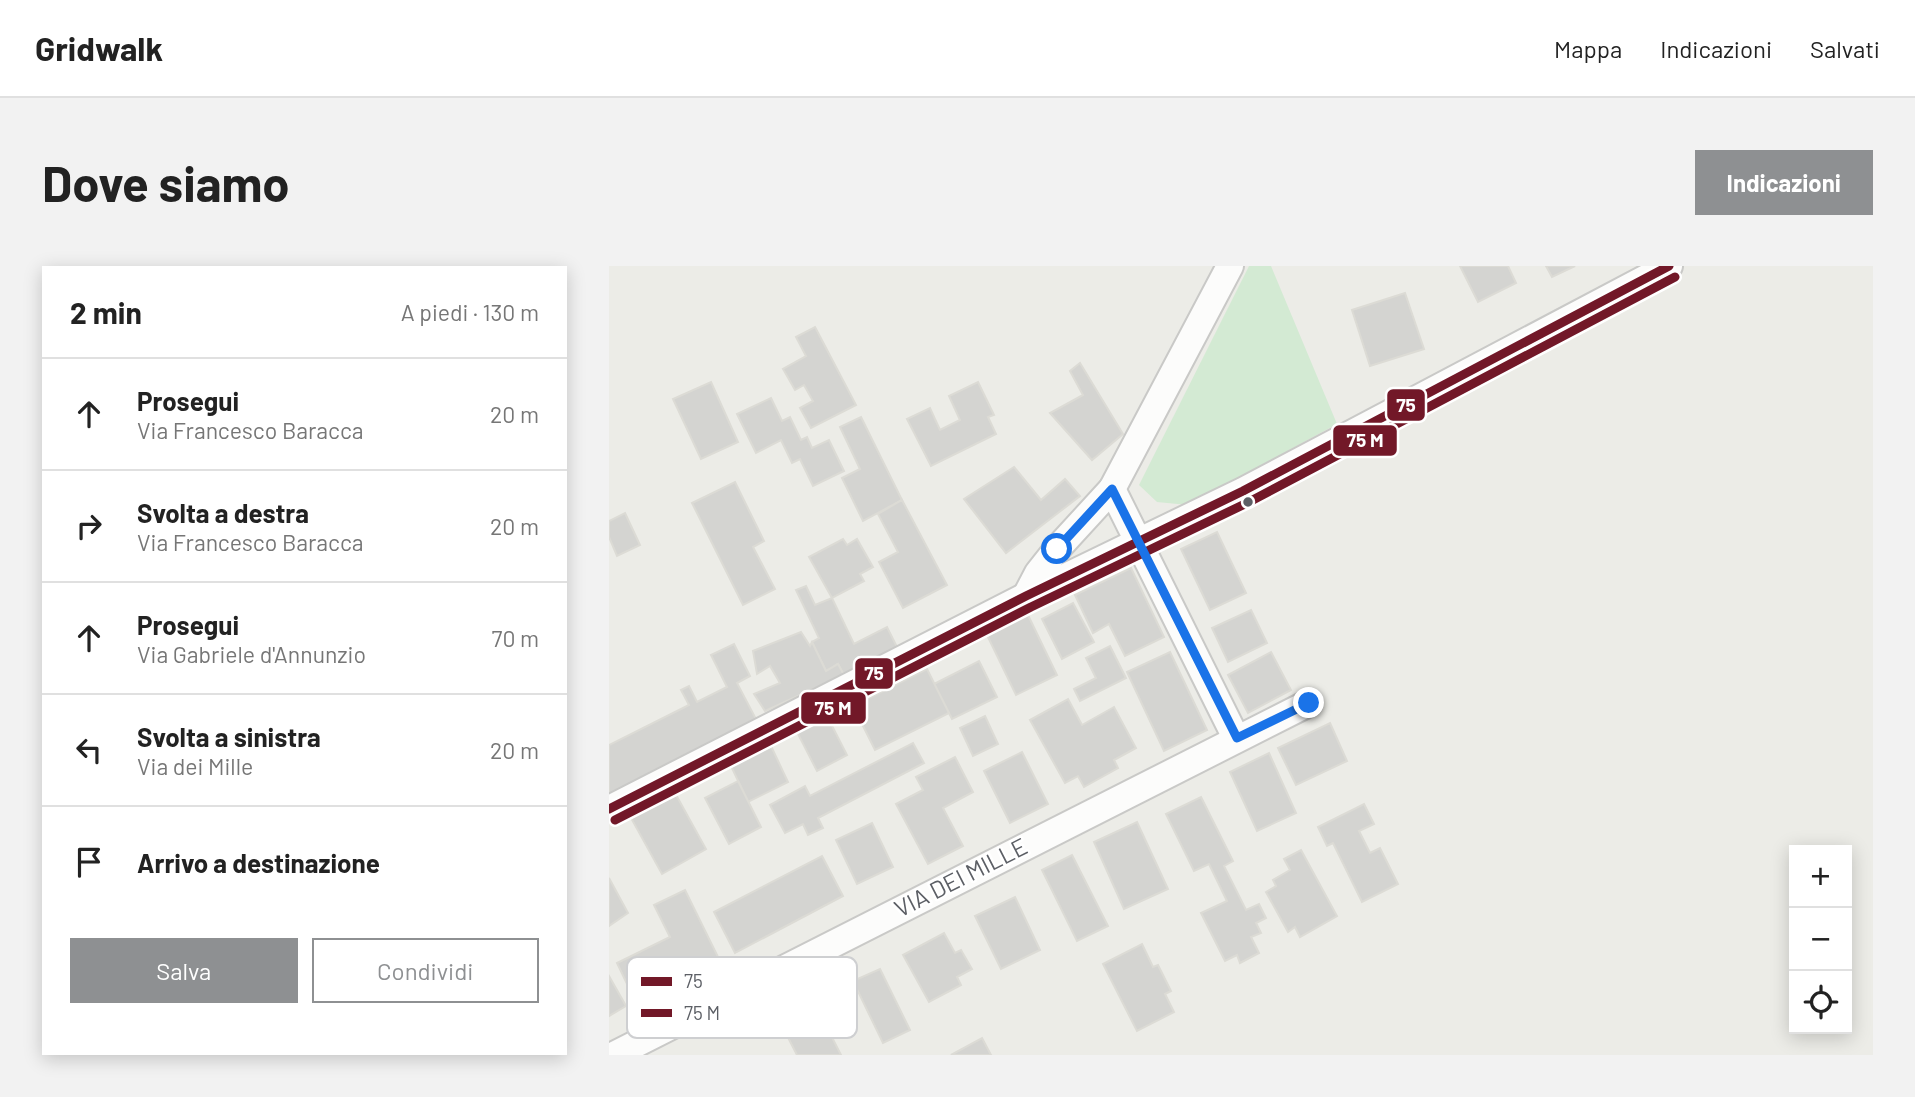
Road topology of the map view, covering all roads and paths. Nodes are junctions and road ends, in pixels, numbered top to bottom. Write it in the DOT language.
graph roads {
  1 [pos="1230,266"];
  2 [pos="1669,266"];
  3 [pos="1112,489"];
  4 [pos="1138,541"];
  5 [pos="1026,596"];
  6 [pos="1309,703"];
  7 [pos="1237,738"];
  8 [pos="609,809"];
  9 [pos="807,957"];
  10 [pos="647,1038"];
  11 [pos="614,1055"];
  1 -- 3 [label="street"];
  2 -- 4 [label="street"];
  3 -- 4 [label="street"];
  3 -- 5 [label="street"];
  4 -- 5 [label="street"];
  4 -- 7 [label="street"];
  5 -- 8 [label="street"];
  6 -- 7 [label="street, VIA DEI MILLE"];
  7 -- 9 [label="street, VIA DEI MILLE"];
  10 -- 11 [label="street, VIA DEI MILLE"];
}
